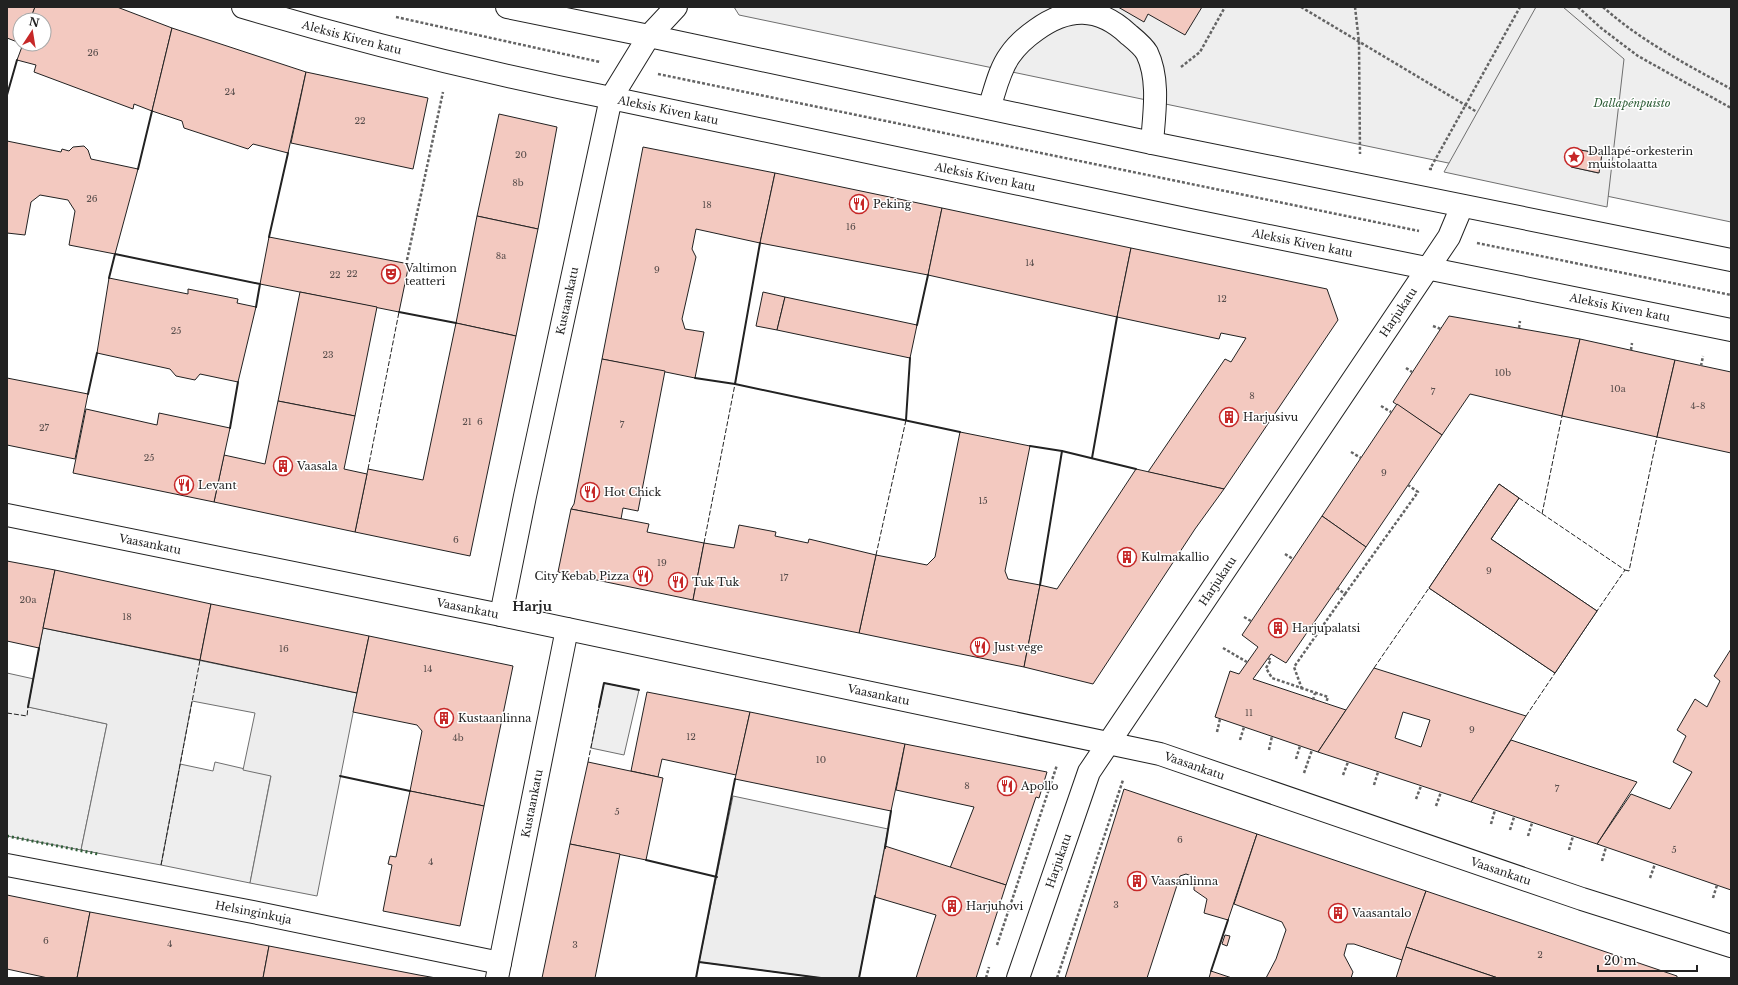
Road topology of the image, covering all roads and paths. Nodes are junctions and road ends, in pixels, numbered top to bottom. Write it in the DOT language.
graph roads {
  1 [pos="243,7"];
  2 [pos="507,7"];
  3 [pos="676,7"];
  4 [pos="1225,7"];
  5 [pos="1301,7"];
  6 [pos="1355,7"];
  7 [pos="1520,7"];
  8 [pos="1578,7"];
  9 [pos="1603,7"];
  10 [pos="391,16"];
  11 [pos="649,36"];
  12 [pos="1359,42"];
  13 [pos="628,67"];
  14 [pos="1175,70"];
  15 [pos="1731,90"];
  16 [pos="443,92"];
  17 [pos="611,98"];
  18 [pos="1466,106"];
  19 [pos="989,108"];
  20 [pos="1731,108"];
  21 [pos="1477,112"];
  22 [pos="1152,143"];
  23 [pos="1360,154"];
  24 [pos="1430,169"];
  25 [pos="1385,191"];
  26 [pos="1462,206"];
  27 [pos="1378,223"];
  28 [pos="1449,237"];
  29 [pos="1370,257"];
  30 [pos="407,260"];
  31 [pos="1731,260"];
  32 [pos="1428,268"];
  33 [pos="1731,295"];
  34 [pos="1520,321"];
  35 [pos="1433,326"];
  36 [pos="1519,328"];
  37 [pos="1441,329"];
  38 [pos="1731,330"];
  39 [pos="1632,342"];
  40 [pos="1631,350"];
  41 [pos="1702,356"];
  42 [pos="1701,366"];
  43 [pos="1406,368"];
  44 [pos="1412,372"];
  45 [pos="1381,406"];
  46 [pos="1391,412"];
  47 [pos="1351,452"];
  48 [pos="1360,458"];
  49 [pos="1408,485"];
  50 [pos="7,515"];
  51 [pos="1285,554"];
  52 [pos="1293,559"];
  53 [pos="1337,588"];
  54 [pos="1345,594"];
  55 [pos="501,615"];
  56 [pos="1244,617"];
  57 [pos="1251,621"];
  58 [pos="567,629"];
  59 [pos="1223,648"];
  60 [pos="1268,658"];
  61 [pos="1247,662"];
  62 [pos="1302,689"];
  63 [pos="1315,693"];
  64 [pos="1314,700"];
  65 [pos="1326,703"];
  66 [pos="1220,719"];
  67 [pos="1244,727"];
  68 [pos="1216,732"];
  69 [pos="1272,736"];
  70 [pos="1240,740"];
  71 [pos="1110,742"];
  72 [pos="1300,746"];
  73 [pos="1269,750"];
  74 [pos="1296,759"];
  75 [pos="1348,762"];
  76 [pos="1056,766"];
  77 [pos="1378,772"];
  78 [pos="1343,775"];
  79 [pos="1123,780"];
  80 [pos="1374,785"];
  81 [pos="1421,786"];
  82 [pos="1441,792"];
  83 [pos="1416,799"];
  84 [pos="1436,806"];
  85 [pos="1495,810"];
  86 [pos="1514,817"];
  87 [pos="1532,823"];
  88 [pos="1491,824"];
  89 [pos="1510,830"];
  90 [pos="1528,836"];
  91 [pos="1573,836"];
  92 [pos="1606,847"];
  93 [pos="1569,850"];
  94 [pos="1602,861"];
  95 [pos="1655,864"];
  96 [pos="7,865"];
  97 [pos="1650,878"];
  98 [pos="1717,886"];
  99 [pos="1713,898"];
  100 [pos="1731,946"];
  101 [pos="996,948"];
  102 [pos="991,963"];
  103 [pos="498,970"];
  104 [pos="986,978"];
  105 [pos="1018,978"];
  106 [pos="1057,978"];
  1 -- 17 [label="street, Aleksis Kiven katu"];
  2 -- 11 [label="street"];
  3 -- 11 [label="street, Kustaankatu"];
  4 -- 14 [label="path"];
  5 -- 12 [label="path"];
  6 -- 12 [label="path"];
  7 -- 18 [label="path"];
  8 -- 20 [label="path"];
  9 -- 15 [label="path"];
  10 -- 13 [label="path"];
  11 -- 13 [label="street, Kustaankatu"];
  11 -- 19 [label="street"];
  12 -- 18 [label="path"];
  12 -- 23 [label="path"];
  13 -- 17 [label="street, Kustaankatu"];
  13 -- 27 [label="path"];
  16 -- 30 [label="path"];
  17 -- 29 [label="street, Aleksis Kiven katu"];
  17 -- 55 [label="street, Kustaankatu"];
  18 -- 21 [label="path"];
  18 -- 24 [label="path"];
  19 -- 22 [label="street"];
  19 -- 22 [label="street"];
  22 -- 25 [label="street"];
  25 -- 26 [label="street"];
  25 -- 27 [label="path"];
  26 -- 28 [label="street, Harjukatu"];
  26 -- 31 [label="street"];
  27 -- 28 [label="path"];
  27 -- 29 [label="path"];
  28 -- 32 [label="street, Harjukatu"];
  28 -- 33 [label="path"];
  29 -- 32 [label="street, Aleksis Kiven katu"];
  32 -- 38 [label="street, Aleksis Kiven katu"];
  32 -- 71 [label="street, Harjukatu"];
  34 -- 36 [label="path"];
  35 -- 37 [label="path"];
  39 -- 40 [label="path"];
  41 -- 42 [label="path"];
  43 -- 44 [label="path"];
  45 -- 46 [label="path"];
  47 -- 48 [label="path"];
  49 -- 54 [label="path"];
  50 -- 55 [label="street, Vaasankatu"];
  51 -- 52 [label="path"];
  53 -- 54 [label="path"];
  54 -- 62 [label="path"];
  55 -- 58 [label="street, Vaasankatu"];
  56 -- 57 [label="path"];
  58 -- 71 [label="street, Vaasankatu"];
  58 -- 103 [label="street, Kustaankatu"];
  59 -- 61 [label="path"];
  60 -- 62 [label="path"];
  62 -- 63 [label="path"];
  63 -- 64 [label="path"];
  63 -- 65 [label="path"];
  66 -- 68 [label="path"];
  67 -- 70 [label="path"];
  69 -- 73 [label="path"];
  71 -- 100 [label="street, Vaasankatu"];
  71 -- 105 [label="street, Harjukatu"];
  72 -- 74 [label="path"];
  75 -- 78 [label="path"];
  76 -- 101 [label="path"];
  77 -- 80 [label="path"];
  79 -- 106 [label="path"];
  81 -- 83 [label="path"];
  82 -- 84 [label="path"];
  85 -- 88 [label="path"];
  86 -- 89 [label="path"];
  87 -- 90 [label="path"];
  91 -- 93 [label="path"];
  92 -- 94 [label="path"];
  95 -- 97 [label="path"];
  96 -- 103 [label="street, Helsinginkuja"];
  98 -- 99 [label="path"];
  102 -- 104 [label="path"];
}
